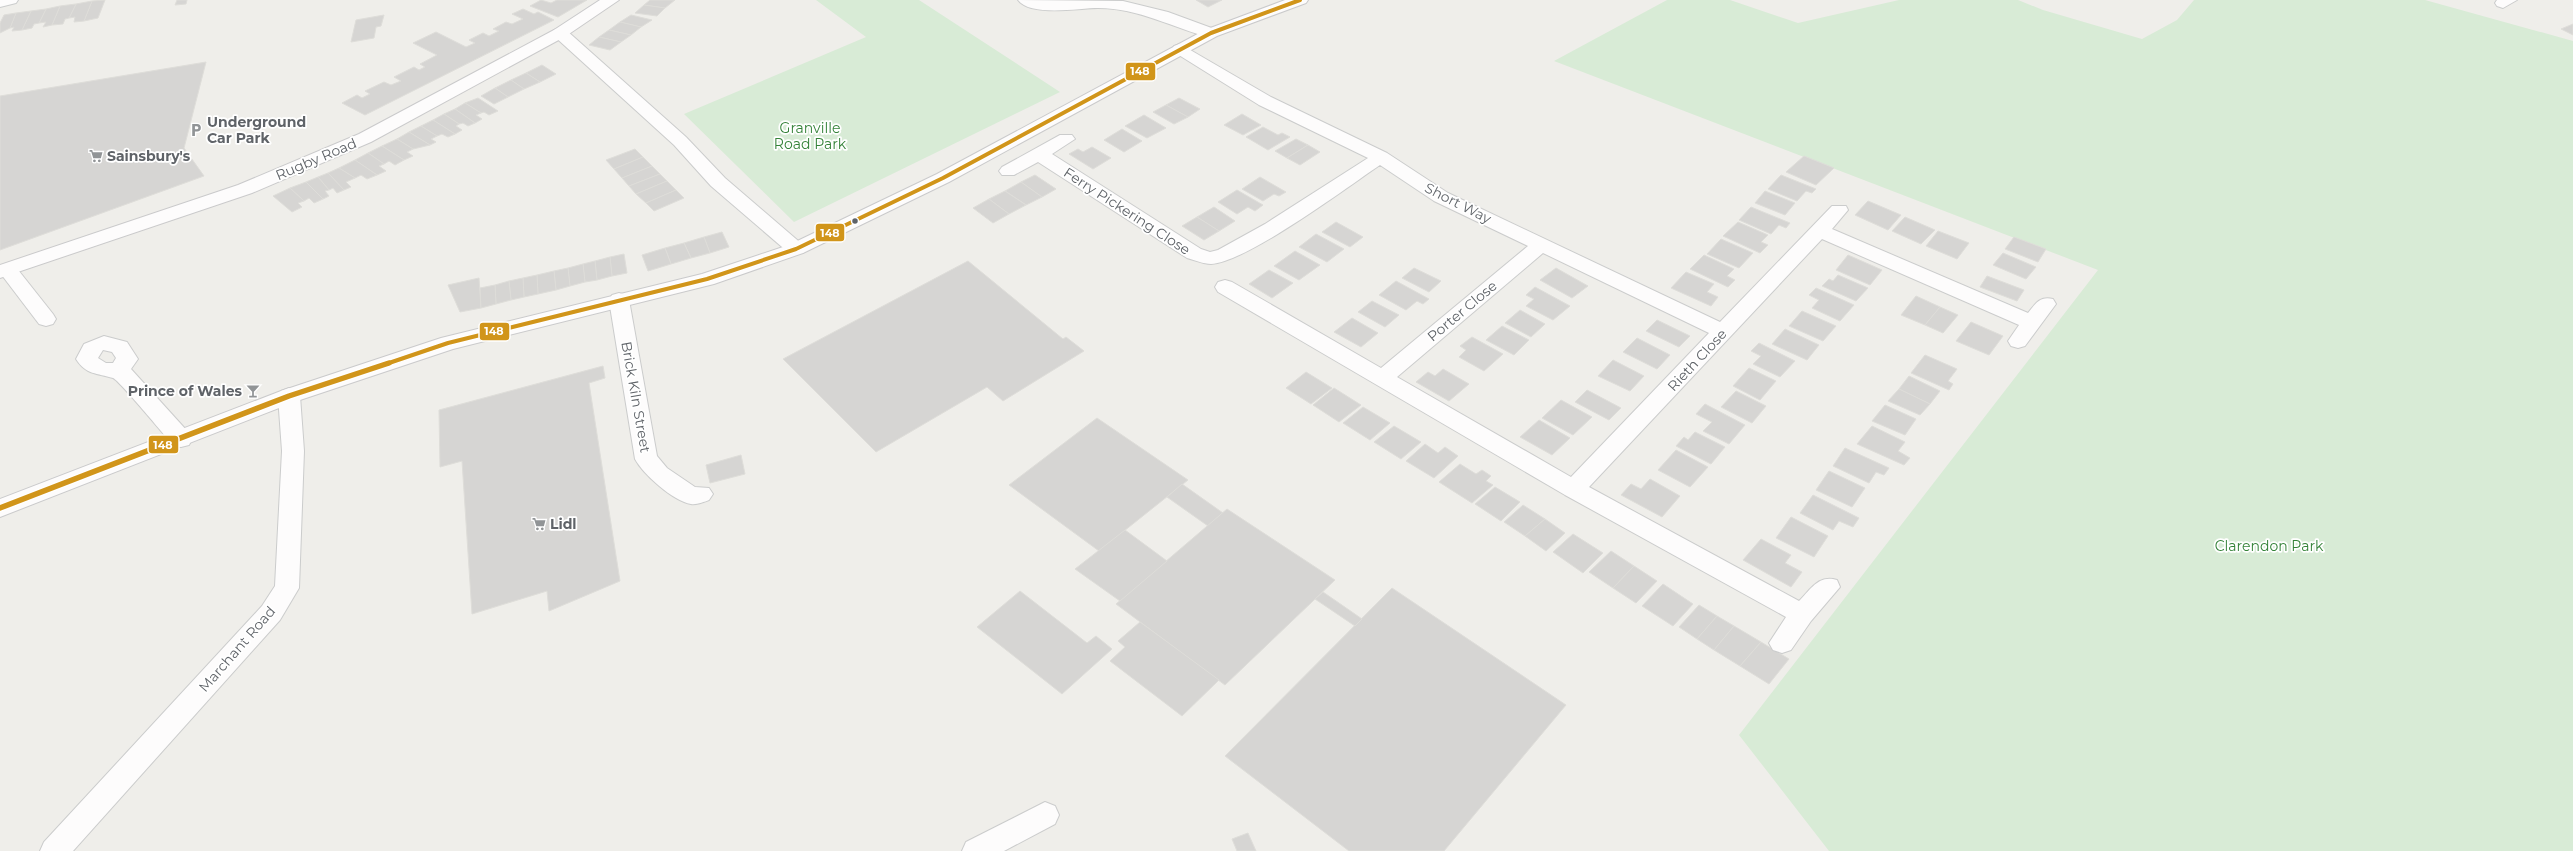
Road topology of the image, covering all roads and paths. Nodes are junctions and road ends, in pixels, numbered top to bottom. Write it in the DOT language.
graph roads {
  1 [pos="6,0"];
  2 [pos="10,0"];
  3 [pos="612,0"];
  4 [pos="1026,0"];
  5 [pos="1300,0"];
  6 [pos="0,2"];
  7 [pos="560,33"];
  8 [pos="1212,33"];
  9 [pos="1180,49"];
  10 [pos="1066,139"];
  11 [pos="1039,154"];
  12 [pos="1381,157"];
  13 [pos="1008,171"];
  14 [pos="1839,210"];
  15 [pos="1821,231"];
  16 [pos="1542,244"];
  17 [pos="796,249"];
  18 [pos="4,271"];
  19 [pos="1225,287"];
  20 [pos="619,300"];
  21 [pos="2046,304"];
  22 [pos="46,320"];
  23 [pos="2030,322"];
  24 [pos="1724,332"];
  25 [pos="2018,341"];
  26 [pos="119,370"];
  27 [pos="1382,378"];
  28 [pos="289,396"];
  29 [pos="181,439"];
  30 [pos="1573,490"];
  31 [pos="695,497"];
  32 [pos="0,508"];
  33 [pos="1828,587"];
  34 [pos="1802,614"];
  35 [pos="1782,643"];
  36 [pos="1045,815"];
  37 [pos="54,851"];
  38 [pos="976,851"];
  1 -- 2 [label="street"];
  1 -- 6 [label="street"];
  3 -- 7 [label="street, Rugby Road"];
  4 -- 8 [label="street"];
  5 -- 8 [label="street"];
  7 -- 17 [label="street"];
  7 -- 18 [label="street, Rugby Road"];
  8 -- 9 [label="street"];
  9 -- 12 [label="street, Short Way"];
  9 -- 17 [label="street"];
  10 -- 11 [label="street"];
  11 -- 12 [label="street, Ferry Pickering Close"];
  11 -- 13 [label="street"];
  12 -- 16 [label="street, Short Way"];
  14 -- 15 [label="street, Rieth Close"];
  15 -- 23 [label="street"];
  15 -- 24 [label="street, Rieth Close"];
  16 -- 24 [label="street, Short Way"];
  16 -- 27 [label="street, Porter Close"];
  17 -- 20 [label="street"];
  18 -- 22 [label="street"];
  19 -- 27 [label="street"];
  20 -- 28 [label="street"];
  20 -- 31 [label="street, Brick Kiln Street"];
  21 -- 23 [label="street"];
  23 -- 25 [label="street"];
  24 -- 30 [label="street, Rieth Close"];
  26 -- 29 [label="street"];
  27 -- 30 [label="street"];
  28 -- 29 [label="street"];
  28 -- 37 [label="street, Marchant Road"];
  29 -- 32 [label="street"];
  30 -- 34 [label="street"];
  33 -- 34 [label="street"];
  34 -- 35 [label="street"];
  36 -- 38 [label="street"];
}
